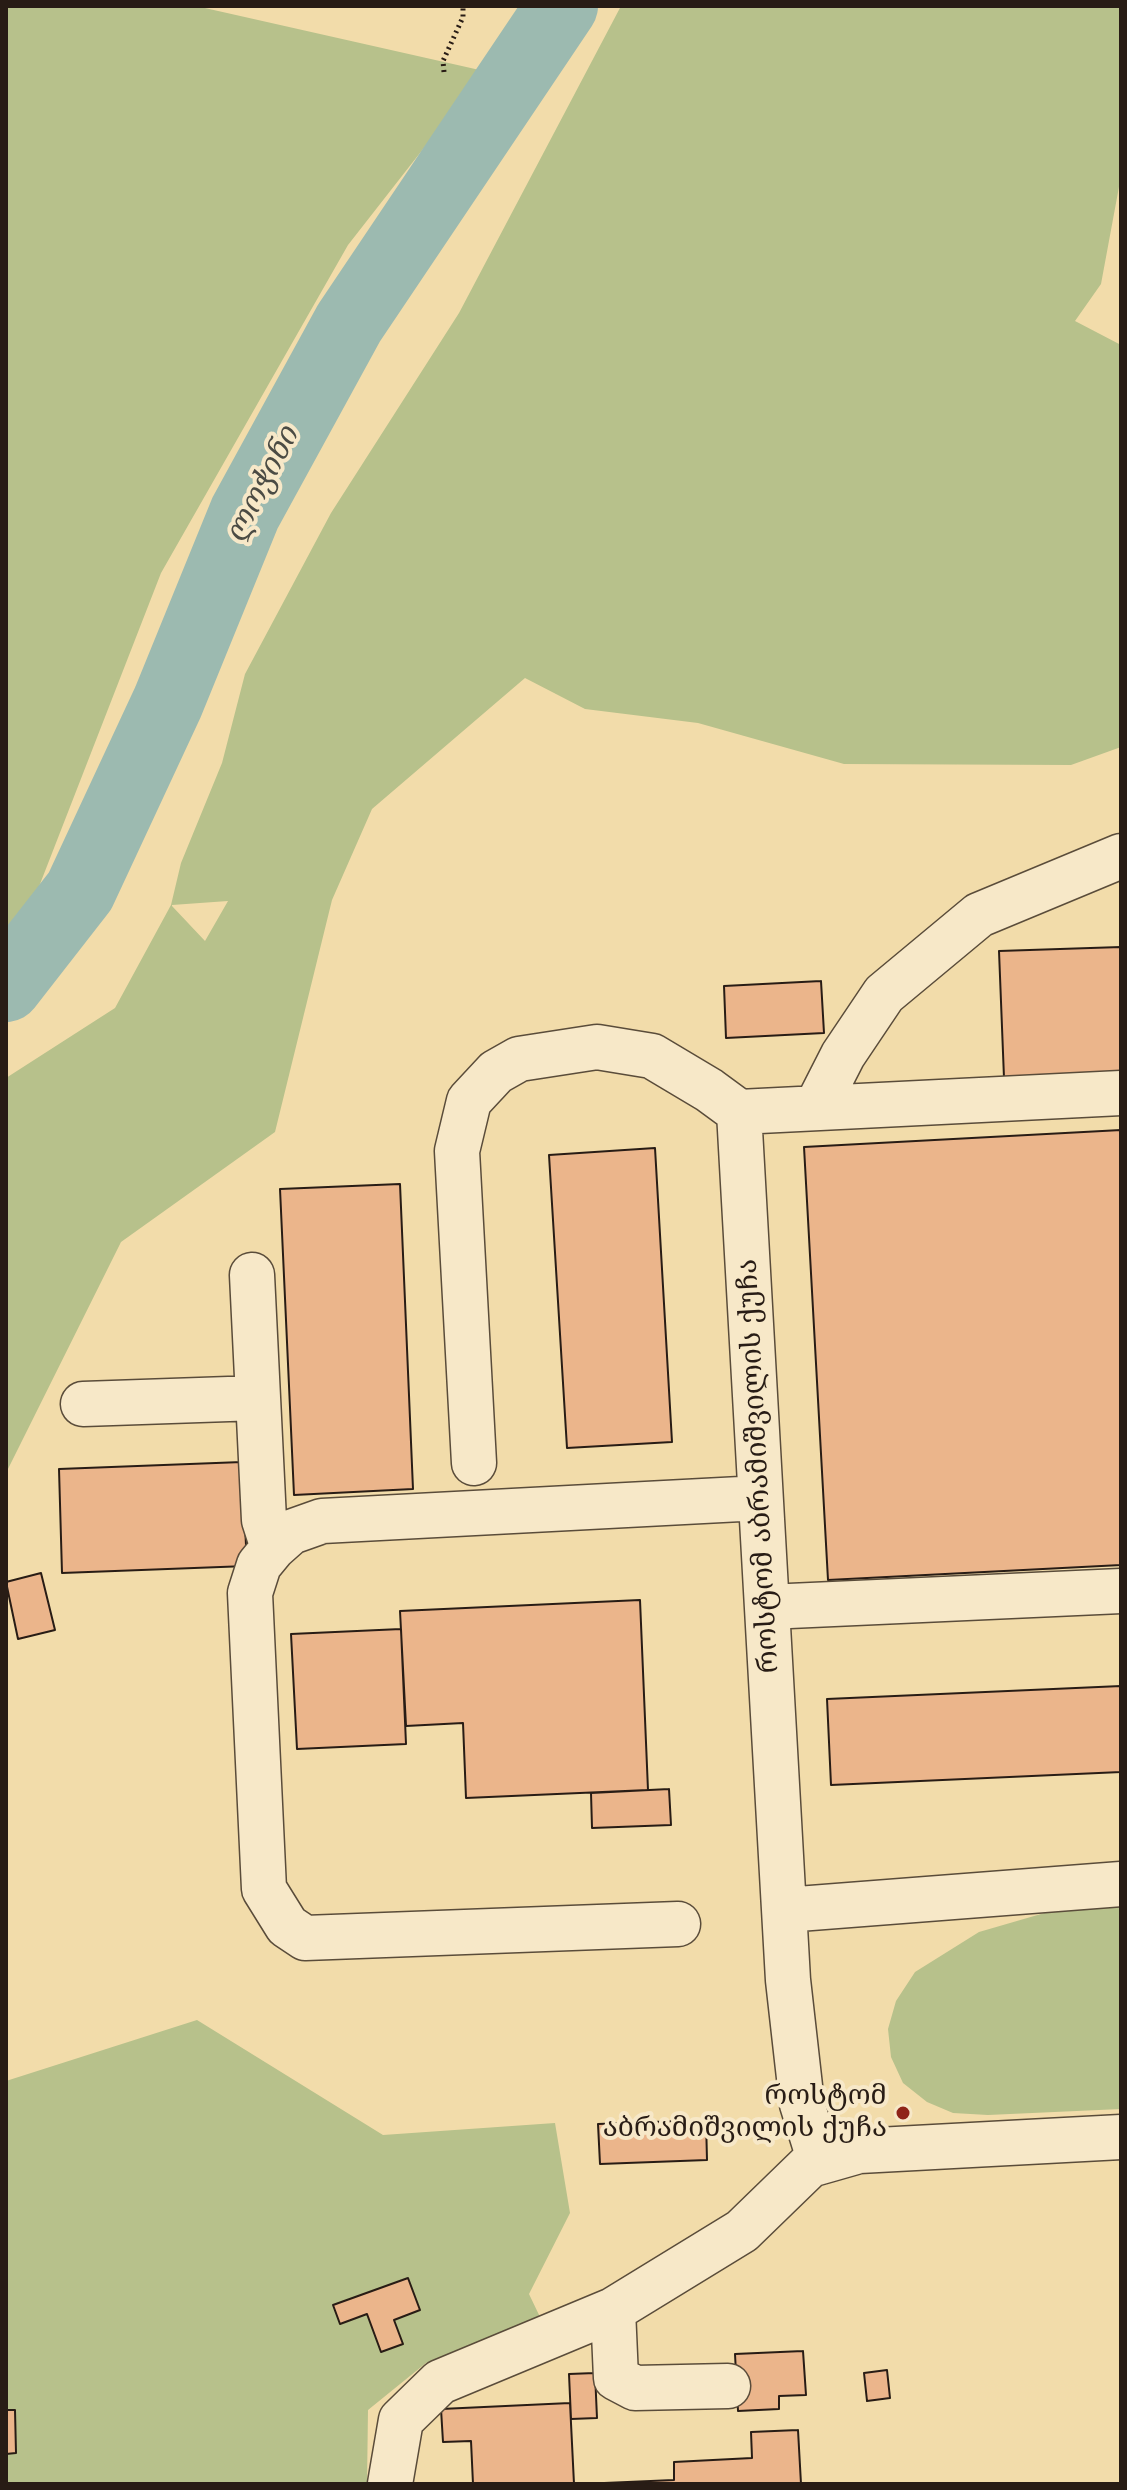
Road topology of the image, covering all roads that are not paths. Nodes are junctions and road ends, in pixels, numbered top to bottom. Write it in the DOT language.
graph roads {
  1 [pos="1121,856"];
  2 [pos="1121,1093"];
  3 [pos="816,1108"];
  4 [pos="739,1112"];
  5 [pos="252,1275"];
  6 [pos="258,1398"];
  7 [pos="83,1404"];
  8 [pos="474,1463"];
  9 [pos="760,1498"];
  10 [pos="273,1548"];
  11 [pos="1121,1591"];
  12 [pos="767,1607"];
  13 [pos="1121,1884"];
  14 [pos="785,1910"];
  15 [pos="678,1924"];
  16 [pos="1121,2137"];
  17 [pos="820,2162"];
  18 [pos="613,2310"];
  19 [pos="728,2386"];
  20 [pos="390,2484"];
  1 -- 3 [label="street"];
  2 -- 3 [label="street"];
  3 -- 4 [label="street"];
  4 -- 8 [label="street"];
  4 -- 9 [label="street, როსტომ აბრამიშვილის ქუჩა"];
  5 -- 6 [label="street"];
  6 -- 7 [label="street"];
  6 -- 10 [label="street"];
  9 -- 10 [label="street"];
  9 -- 12 [label="street, როსტომ აბრამიშვილის ქუჩა"];
  10 -- 15 [label="street"];
  11 -- 12 [label="street"];
  12 -- 14 [label="street, როსტომ აბრამიშვილის ქუჩა"];
  13 -- 14 [label="street"];
  14 -- 17 [label="street, როსტომ აბრამიშვილის ქუჩა"];
  16 -- 17 [label="street"];
  17 -- 18 [label="street"];
  18 -- 19 [label="street"];
  18 -- 20 [label="street"];
}
